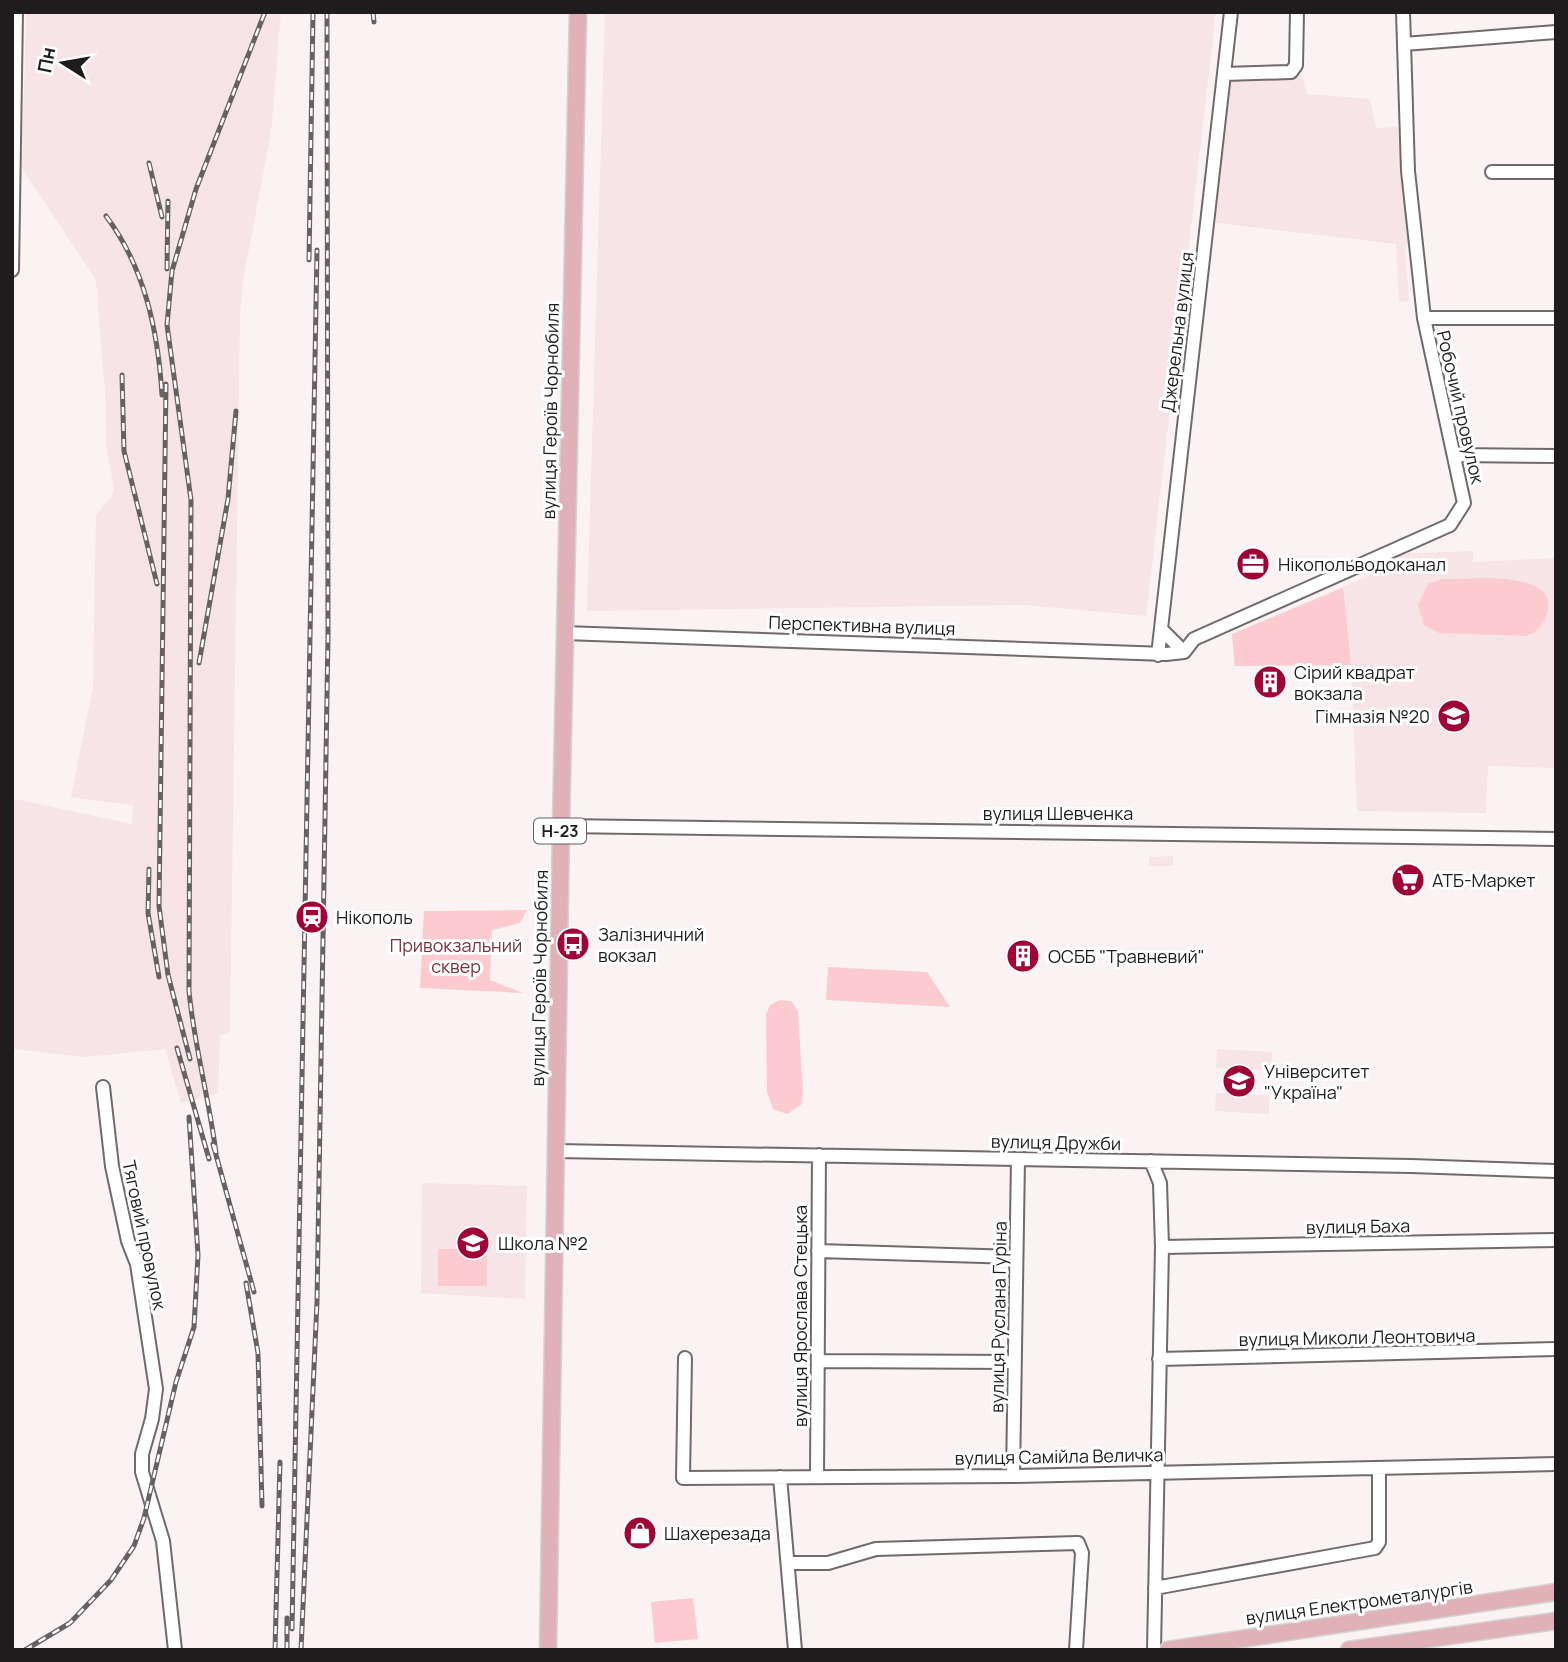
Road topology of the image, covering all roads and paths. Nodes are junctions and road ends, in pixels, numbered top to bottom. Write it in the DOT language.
graph roads {
  1 [pos="16,12"];
  2 [pos="578,12"];
  3 [pos="1231,12"];
  4 [pos="1297,12"];
  5 [pos="1403,12"];
  6 [pos="1556,32"];
  7 [pos="1404,44"];
  8 [pos="1224,75"];
  9 [pos="1492,172"];
  10 [pos="1556,172"];
  11 [pos="12,270"];
  12 [pos="1424,318"];
  13 [pos="1556,318"];
  14 [pos="1455,456"];
  15 [pos="1556,456"];
  16 [pos="1161,629"];
  17 [pos="564,633"];
  18 [pos="1184,652"];
  19 [pos="1158,655"];
  20 [pos="561,825"];
  21 [pos="1556,838"];
  22 [pos="103,1087"];
  23 [pos="556,1151"];
  24 [pos="819,1155"];
  25 [pos="1018,1159"];
  26 [pos="1151,1161"];
  27 [pos="1556,1171"];
  28 [pos="1556,1240"];
  29 [pos="1162,1247"];
  30 [pos="818,1251"];
  31 [pos="1016,1257"];
  32 [pos="1556,1349"];
  33 [pos="685,1358"];
  34 [pos="1159,1359"];
  35 [pos="818,1361"];
  36 [pos="1015,1362"];
  37 [pos="1556,1464"];
  38 [pos="1378,1468"];
  39 [pos="1158,1472"];
  40 [pos="1013,1476"];
  41 [pos="780,1477"];
  42 [pos="817,1477"];
  43 [pos="788,1563"];
  44 [pos="1155,1588"];
  45 [pos="1556,1592"];
  46 [pos="1556,1621"];
  47 [pos="175,1650"];
  48 [pos="548,1650"];
  49 [pos="795,1650"];
  50 [pos="1076,1650"];
  51 [pos="1154,1650"];
  52 [pos="1168,1650"];
  53 [pos="1349,1650"];
  1 -- 11 [label="street"];
  2 -- 17 [label="main road, вулиця Героїв Чорнобиля / Н-23"];
  3 -- 8 [label="street, Джерельна вулиця"];
  4 -- 8 [label="street"];
  5 -- 7 [label="street, Робочий провулок"];
  6 -- 7 [label="street"];
  7 -- 12 [label="street, Робочий провулок"];
  8 -- 16 [label="street, Джерельна вулиця"];
  9 -- 10 [label="street"];
  12 -- 13 [label="street"];
  12 -- 14 [label="street, Робочий провулок"];
  14 -- 15 [label="street"];
  14 -- 18 [label="street, Робочий провулок"];
  16 -- 18 [label="street"];
  16 -- 19 [label="street, Джерельна вулиця"];
  17 -- 19 [label="street, Перспективна вулиця"];
  17 -- 20 [label="main road, вулиця Героїв Чорнобиля / Н-23"];
  18 -- 19 [label="street"];
  20 -- 21 [label="street, вулиця Шевченка"];
  20 -- 23 [label="main road, вулиця Героїв Чорнобиля / Н-23"];
  22 -- 47 [label="street, Тяговий провулок"];
  23 -- 24 [label="street, вулиця Дружби"];
  23 -- 48 [label="main road, вулиця Героїв Чорнобиля / Н-23"];
  24 -- 25 [label="street, вулиця Дружби"];
  24 -- 30 [label="street, вулиця Ярослава Стецька"];
  25 -- 26 [label="street, вулиця Дружби"];
  25 -- 31 [label="street, вулиця Руслана Гуріна"];
  26 -- 27 [label="street, вулиця Дружби"];
  26 -- 29 [label="street"];
  28 -- 29 [label="street, вулиця Баха"];
  29 -- 34 [label="street"];
  30 -- 31 [label="street"];
  30 -- 35 [label="street, вулиця Ярослава Стецька"];
  31 -- 36 [label="street, вулиця Руслана Гуріна"];
  32 -- 34 [label="street, вулиця Миколи Леонтовича"];
  33 -- 41 [label="street, вулиця Самійла Величка"];
  34 -- 39 [label="street"];
  35 -- 36 [label="street"];
  35 -- 42 [label="street, вулиця Ярослава Стецька"];
  36 -- 40 [label="street, вулиця Руслана Гуріна"];
  37 -- 38 [label="street, вулиця Самійла Величка"];
  38 -- 39 [label="street, вулиця Самійла Величка"];
  38 -- 44 [label="street"];
  39 -- 40 [label="street, вулиця Самійла Величка"];
  39 -- 44 [label="street"];
  40 -- 42 [label="street, вулиця Самійла Величка"];
  41 -- 42 [label="street, вулиця Самійла Величка"];
  41 -- 43 [label="street"];
  43 -- 49 [label="street"];
  43 -- 50 [label="street"];
  44 -- 51 [label="street"];
  45 -- 52 [label="main road, вулиця Електрометалургів"];
  46 -- 53 [label="main road"];
}
